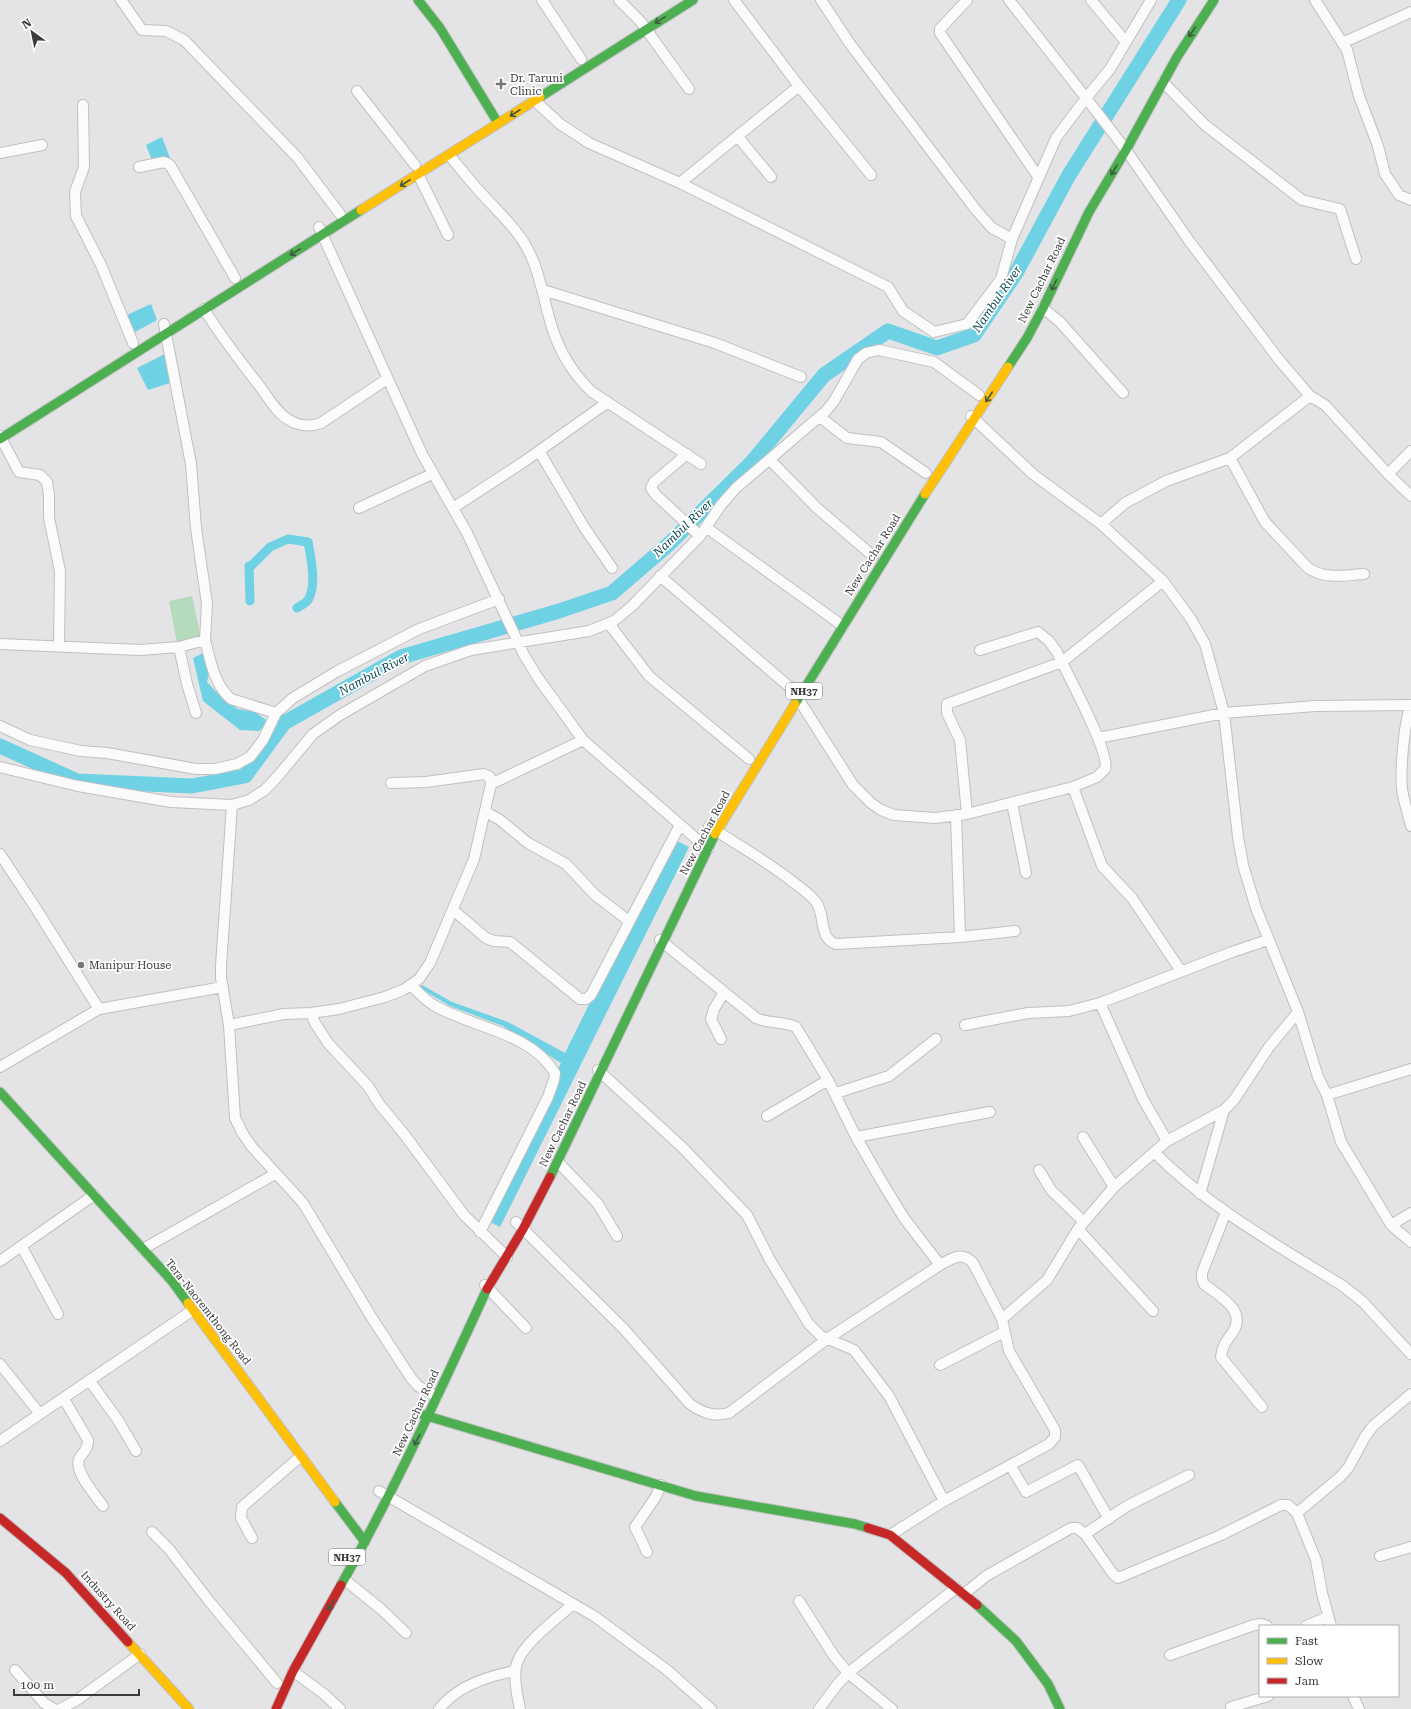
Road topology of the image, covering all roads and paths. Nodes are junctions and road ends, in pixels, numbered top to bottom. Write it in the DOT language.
graph roads {
  1 [pos="121,0"];
  2 [pos="418,0"];
  3 [pos="542,0"];
  4 [pos="619,0"];
  5 [pos="678,0"];
  6 [pos="693,0"];
  7 [pos="734,0"];
  8 [pos="821,0"];
  9 [pos="967,0"];
  10 [pos="1009,0"];
  11 [pos="1091,0"];
  12 [pos="1151,0"];
  13 [pos="1203,0"];
  14 [pos="1214,0"];
  15 [pos="1315,0"];
  16 [pos="1411,12"];
  17 [pos="644,25"];
  18 [pos="614,38"];
  19 [pos="1126,42"];
  20 [pos="1342,43"];
  21 [pos="581,59"];
  22 [pos="1162,82"];
  23 [pos="799,86"];
  24 [pos="689,89"];
  25 [pos="357,91"];
  26 [pos="1086,98"];
  27 [pos="534,100"];
  28 [pos="83,105"];
  29 [pos="498,123"];
  30 [pos="738,137"];
  31 [pos="42,145"];
  32 [pos="1122,145"];
  33 [pos="0,153"];
  34 [pos="449,155"];
  35 [pos="426,157"];
  36 [pos="139,167"];
  37 [pos="416,170"];
  38 [pos="871,175"];
  39 [pos="771,177"];
  40 [pos="1039,178"];
  41 [pos="680,183"];
  42 [pos="1411,200"];
  43 [pos="340,214"];
  44 [pos="321,231"];
  45 [pos="448,235"];
  46 [pos="1012,239"];
  47 [pos="1356,259"];
  48 [pos="229,282"];
  49 [pos="543,290"];
  50 [pos="1043,308"];
  51 [pos="204,309"];
  52 [pos="166,324"];
  53 [pos="133,343"];
  54 [pos="801,377"];
  55 [pos="387,379"];
  56 [pos="66,386"];
  57 [pos="1123,393"];
  58 [pos="979,395"];
  59 [pos="1310,396"];
  60 [pos="608,402"];
  61 [pos="820,417"];
  62 [pos="971,417"];
  63 [pos="0,435"];
  64 [pos="947,443"];
  65 [pos="539,451"];
  66 [pos="1411,451"];
  67 [pos="687,454"];
  68 [pos="1230,458"];
  69 [pos="770,460"];
  70 [pos="701,464"];
  71 [pos="926,473"];
  72 [pos="432,474"];
  73 [pos="1388,474"];
  74 [pos="1411,496"];
  75 [pos="359,508"];
  76 [pos="453,508"];
  77 [pos="1101,524"];
  78 [pos="707,528"];
  79 [pos="698,534"];
  80 [pos="885,538"];
  81 [pos="894,543"];
  82 [pos="873,556"];
  83 [pos="612,568"];
  84 [pos="1364,574"];
  85 [pos="660,576"];
  86 [pos="1163,581"];
  87 [pos="499,599"];
  88 [pos="836,622"];
  89 [pos="609,624"];
  90 [pos="516,637"];
  91 [pos="205,640"];
  92 [pos="0,644"];
  93 [pos="59,645"];
  94 [pos="179,646"];
  95 [pos="980,650"];
  96 [pos="1062,662"];
  97 [pos="799,700"];
  98 [pos="1411,705"];
  99 [pos="196,713"];
  100 [pos="276,713"];
  101 [pos="1224,713"];
  102 [pos="0,726"];
  103 [pos="1098,738"];
  104 [pos="583,740"];
  105 [pos="749,760"];
  106 [pos="0,767"];
  107 [pos="391,783"];
  108 [pos="491,784"];
  109 [pos="1073,787"];
  110 [pos="1012,803"];
  111 [pos="232,805"];
  112 [pos="486,812"];
  113 [pos="717,812"];
  114 [pos="967,814"];
  115 [pos="956,815"];
  116 [pos="680,824"];
  117 [pos="1411,826"];
  118 [pos="713,829"];
  119 [pos="705,846"];
  120 [pos="0,854"];
  121 [pos="1026,873"];
  122 [pos="453,910"];
  123 [pos="629,921"];
  124 [pos="1015,931"];
  125 [pos="960,937"];
  126 [pos="660,940"];
  127 [pos="1268,940"];
  128 [pos="1181,971"];
  129 [pos="412,985"];
  130 [pos="222,987"];
  131 [pos="724,992"];
  132 [pos="1100,1003"];
  133 [pos="99,1009"];
  134 [pos="1298,1012"];
  135 [pos="311,1013"];
  136 [pos="229,1025"];
  137 [pos="965,1025"];
  138 [pos="721,1038"];
  139 [pos="936,1039"];
  140 [pos="0,1067"];
  141 [pos="1411,1069"];
  142 [pos="598,1070"];
  143 [pos="828,1080"];
  144 [pos="0,1092"];
  145 [pos="836,1093"];
  146 [pos="1327,1095"];
  147 [pos="1224,1110"];
  148 [pos="990,1112"];
  149 [pos="767,1116"];
  150 [pos="856,1137"];
  151 [pos="1083,1137"];
  152 [pos="1167,1141"];
  153 [pos="1154,1152"];
  154 [pos="558,1162"];
  155 [pos="1039,1170"];
  156 [pos="275,1174"];
  157 [pos="1114,1187"];
  158 [pos="1200,1194"];
  159 [pos="94,1195"];
  160 [pos="1226,1212"];
  161 [pos="1411,1213"];
  162 [pos="1080,1225"];
  163 [pos="1391,1225"];
  164 [pos="519,1226"];
  165 [pos="480,1232"];
  166 [pos="617,1236"];
  167 [pos="1411,1242"];
  168 [pos="22,1247"];
  169 [pos="143,1249"];
  170 [pos="503,1253"];
  171 [pos="0,1261"];
  172 [pos="940,1265"];
  173 [pos="484,1284"];
  174 [pos="471,1301"];
  175 [pos="194,1310"];
  176 [pos="1153,1311"];
  177 [pos="58,1314"];
  178 [pos="1002,1319"];
  179 [pos="526,1328"];
  180 [pos="1004,1332"];
  181 [pos="827,1339"];
  182 [pos="1411,1354"];
  183 [pos="0,1364"];
  184 [pos="940,1365"];
  185 [pos="89,1380"];
  186 [pos="432,1391"];
  187 [pos="1411,1394"];
  188 [pos="64,1399"];
  189 [pos="1262,1407"];
  190 [pos="40,1414"];
  191 [pos="428,1416"];
  192 [pos="0,1441"];
  193 [pos="136,1451"];
  194 [pos="301,1456"];
  195 [pos="1010,1465"];
  196 [pos="1189,1475"];
  197 [pos="661,1485"];
  198 [pos="382,1492"];
  199 [pos="944,1501"];
  200 [pos="103,1506"];
  201 [pos="1297,1513"];
  202 [pos="0,1518"];
  203 [pos="366,1519"];
  204 [pos="1109,1519"];
  205 [pos="152,1532"];
  206 [pos="359,1533"];
  207 [pos="1085,1534"];
  208 [pos="890,1535"];
  209 [pos="252,1538"];
  210 [pos="366,1542"];
  211 [pos="1411,1547"];
  212 [pos="647,1552"];
  213 [pos="1380,1556"];
  214 [pos="345,1580"];
  215 [pos="960,1591"];
  216 [pos="799,1601"];
  217 [pos="573,1604"];
  218 [pos="1329,1622"];
  219 [pos="1264,1625"];
  220 [pos="1312,1625"];
  221 [pos="406,1633"];
  222 [pos="302,1635"];
  223 [pos="140,1654"];
  224 [pos="1170,1655"];
  225 [pos="288,1659"];
  226 [pos="15,1670"];
  227 [pos="293,1671"];
  228 [pos="515,1671"];
  229 [pos="848,1674"];
  230 [pos="276,1686"];
  231 [pos="1265,1697"];
  232 [pos="1353,1697"];
  233 [pos="1232,1707"];
  234 [pos="54,1709"];
  235 [pos="60,1709"];
  236 [pos="189,1709"];
  237 [pos="276,1709"];
  238 [pos="340,1709"];
  239 [pos="439,1709"];
  240 [pos="520,1709"];
  241 [pos="711,1709"];
  242 [pos="818,1709"];
  243 [pos="892,1709"];
  244 [pos="1060,1709"];
  245 [pos="1359,1709"];
  1 -- 43 [label="street"];
  2 -- 29 [label="main road"];
  3 -- 21 [label="street"];
  4 -- 17 [label="street"];
  5 -- 17 [label="main road"];
  6 -- 17 [label="main road, one-way"];
  7 -- 23 [label="street"];
  8 -- 46 [label="street"];
  9 -- 40 [label="street"];
  10 -- 26 [label="street"];
  11 -- 19 [label="street"];
  12 -- 19 [label="street"];
  13 -- 32 [label="main road, New Cachar Road / NH37"];
  14 -- 22 [label="main road, New Cachar Road / NH37, one-way"];
  15 -- 20 [label="street"];
  16 -- 20 [label="street"];
  17 -- 18 [label="main road"];
  17 -- 24 [label="street"];
  17 -- 27 [label="main road"];
  19 -- 26 [label="street"];
  20 -- 42 [label="street"];
  22 -- 32 [label="main road, New Cachar Road / NH37"];
  22 -- 47 [label="street"];
  23 -- 30 [label="street"];
  23 -- 38 [label="street"];
  25 -- 37 [label="street"];
  26 -- 32 [label="street"];
  26 -- 40 [label="street"];
  27 -- 29 [label="main road, one-way"];
  27 -- 41 [label="street"];
  28 -- 53 [label="street"];
  29 -- 34 [label="main road"];
  30 -- 39 [label="street"];
  30 -- 41 [label="street"];
  31 -- 33 [label="street"];
  32 -- 50 [label="main road, New Cachar Road / NH37, one-way"];
  32 -- 58 [label="main road, New Cachar Road / NH37"];
  32 -- 59 [label="street"];
  34 -- 37 [label="main road"];
  34 -- 49 [label="street"];
  35 -- 37 [label="main road"];
  36 -- 48 [label="street"];
  37 -- 43 [label="main road"];
  37 -- 44 [label="main road, one-way"];
  37 -- 45 [label="street"];
  40 -- 46 [label="street"];
  41 -- 46 [label="street"];
  43 -- 44 [label="main road"];
  44 -- 48 [label="main road"];
  44 -- 51 [label="main road, one-way"];
  44 -- 55 [label="street"];
  48 -- 52 [label="main road"];
  49 -- 54 [label="street"];
  49 -- 60 [label="street"];
  50 -- 57 [label="street"];
  50 -- 62 [label="main road, New Cachar Road / NH37, one-way"];
  51 -- 52 [label="main road"];
  51 -- 55 [label="street"];
  52 -- 63 [label="main road"];
  52 -- 91 [label="street"];
  55 -- 72 [label="street"];
  56 -- 63 [label="main road"];
  58 -- 61 [label="street"];
  58 -- 62 [label="main road, New Cachar Road / NH37"];
  59 -- 68 [label="street"];
  59 -- 73 [label="street"];
  60 -- 65 [label="street"];
  60 -- 67 [label="street"];
  61 -- 69 [label="street"];
  61 -- 71 [label="street"];
  62 -- 64 [label="main road, New Cachar Road / NH37"];
  62 -- 77 [label="street"];
  62 -- 81 [label="main road, New Cachar Road / NH37"];
  63 -- 93 [label="street"];
  65 -- 76 [label="street"];
  65 -- 83 [label="street"];
  66 -- 73 [label="street"];
  67 -- 70 [label="street"];
  67 -- 79 [label="street"];
  68 -- 77 [label="street"];
  68 -- 84 [label="street"];
  69 -- 78 [label="street"];
  69 -- 82 [label="street"];
  72 -- 75 [label="street"];
  72 -- 76 [label="street"];
  73 -- 74 [label="street"];
  76 -- 87 [label="street"];
  77 -- 86 [label="street"];
  78 -- 79 [label="street"];
  78 -- 88 [label="street"];
  79 -- 85 [label="street"];
  80 -- 81 [label="main road"];
  81 -- 88 [label="main road, New Cachar Road / NH37"];
  85 -- 89 [label="street"];
  85 -- 97 [label="street"];
  86 -- 96 [label="street"];
  86 -- 101 [label="street"];
  87 -- 90 [label="street"];
  87 -- 100 [label="street"];
  88 -- 97 [label="main road, New Cachar Road / NH37"];
  89 -- 90 [label="street"];
  89 -- 105 [label="street"];
  90 -- 104 [label="street"];
  90 -- 111 [label="street"];
  91 -- 94 [label="street"];
  91 -- 100 [label="street"];
  92 -- 93 [label="street"];
  93 -- 94 [label="street"];
  94 -- 99 [label="street"];
  95 -- 96 [label="street"];
  96 -- 103 [label="street"];
  96 -- 114 [label="street"];
  97 -- 115 [label="street"];
  97 -- 118 [label="main road, New Cachar Road / NH37"];
  98 -- 101 [label="street"];
  98 -- 117 [label="street"];
  100 -- 102 [label="street"];
  101 -- 103 [label="street"];
  101 -- 127 [label="street"];
  103 -- 109 [label="street"];
  104 -- 108 [label="street"];
  104 -- 116 [label="street"];
  106 -- 111 [label="street"];
  107 -- 108 [label="street"];
  108 -- 112 [label="street"];
  109 -- 110 [label="street"];
  109 -- 128 [label="street"];
  110 -- 114 [label="street"];
  110 -- 121 [label="street"];
  111 -- 130 [label="street"];
  112 -- 122 [label="street"];
  112 -- 123 [label="street"];
  113 -- 118 [label="main road, New Cachar Road / NH37"];
  114 -- 115 [label="street"];
  115 -- 125 [label="street"];
  116 -- 119 [label="street"];
  116 -- 123 [label="street"];
  118 -- 119 [label="main road, New Cachar Road / NH37"];
  118 -- 125 [label="street"];
  119 -- 126 [label="main road, New Cachar Road / NH37"];
  120 -- 133 [label="street"];
  122 -- 123 [label="street"];
  122 -- 129 [label="street"];
  124 -- 125 [label="street"];
  126 -- 131 [label="street"];
  126 -- 142 [label="main road, New Cachar Road / NH37"];
  127 -- 128 [label="street"];
  127 -- 134 [label="street"];
  128 -- 132 [label="street"];
  129 -- 135 [label="street"];
  129 -- 165 [label="street"];
  130 -- 133 [label="street"];
  130 -- 136 [label="street"];
  131 -- 138 [label="street"];
  131 -- 143 [label="street"];
  132 -- 137 [label="street"];
  132 -- 152 [label="street"];
  133 -- 140 [label="street"];
  134 -- 146 [label="street"];
  134 -- 147 [label="street"];
  135 -- 136 [label="street"];
  135 -- 165 [label="street"];
  136 -- 156 [label="street"];
  139 -- 145 [label="street"];
  141 -- 146 [label="street"];
  142 -- 154 [label="main road, New Cachar Road / NH37"];
  142 -- 164 [label="main road, New Cachar Road / NH37"];
  142 -- 181 [label="street"];
  143 -- 145 [label="street"];
  143 -- 149 [label="street"];
  144 -- 159 [label="main road, Tera-Naoremthong Road"];
  145 -- 150 [label="street"];
  146 -- 163 [label="street"];
  147 -- 152 [label="street"];
  147 -- 158 [label="street"];
  148 -- 150 [label="street"];
  150 -- 172 [label="street"];
  151 -- 157 [label="street"];
  152 -- 153 [label="street"];
  153 -- 157 [label="street"];
  153 -- 158 [label="street"];
  154 -- 164 [label="main road, New Cachar Road / NH37"];
  154 -- 166 [label="street"];
  155 -- 162 [label="street"];
  156 -- 169 [label="street"];
  156 -- 186 [label="street"];
  157 -- 162 [label="street"];
  158 -- 160 [label="street"];
  159 -- 168 [label="street"];
  159 -- 169 [label="main road, Tera-Naoremthong Road"];
  160 -- 182 [label="street"];
  160 -- 189 [label="street"];
  161 -- 163 [label="street"];
  162 -- 176 [label="street"];
  162 -- 178 [label="street"];
  163 -- 167 [label="street"];
  164 -- 170 [label="main road, New Cachar Road / NH37"];
  164 -- 181 [label="street"];
  165 -- 170 [label="street"];
  168 -- 171 [label="street"];
  168 -- 177 [label="street"];
  169 -- 175 [label="main road, Tera-Naoremthong Road"];
  170 -- 173 [label="main road, New Cachar Road / NH37"];
  172 -- 178 [label="street"];
  172 -- 181 [label="street"];
  173 -- 174 [label="main road, New Cachar Road / NH37"];
  173 -- 179 [label="street"];
  173 -- 186 [label="main road, New Cachar Road / NH37"];
  175 -- 185 [label="street"];
  175 -- 194 [label="main road, Tera-Naoremthong Road"];
  178 -- 180 [label="street"];
  180 -- 184 [label="street"];
  180 -- 195 [label="street"];
  181 -- 199 [label="street"];
  183 -- 190 [label="street"];
  185 -- 188 [label="street"];
  185 -- 193 [label="street"];
  186 -- 191 [label="main road, New Cachar Road / NH37"];
  186 -- 191 [label="main road, New Cachar Road / NH37"];
  187 -- 201 [label="street"];
  188 -- 190 [label="street"];
  188 -- 200 [label="street"];
  190 -- 192 [label="street"];
  191 -- 197 [label="main road"];
  191 -- 198 [label="main road, New Cachar Road / NH37, one-way"];
  194 -- 206 [label="main road, Tera-Naoremthong Road"];
  194 -- 209 [label="street"];
  195 -- 199 [label="street"];
  195 -- 204 [label="street"];
  196 -- 204 [label="street"];
  197 -- 208 [label="main road"];
  197 -- 212 [label="street"];
  198 -- 210 [label="main road, New Cachar Road / NH37"];
  198 -- 217 [label="street"];
  199 -- 208 [label="street"];
  201 -- 207 [label="street"];
  201 -- 218 [label="street"];
  202 -- 223 [label="main road, Industry Road"];
  203 -- 206 [label="main road, NH37"];
  204 -- 207 [label="street"];
  205 -- 230 [label="street"];
  206 -- 210 [label="main road, Tera-Naoremthong Road"];
  206 -- 222 [label="main road, NH37"];
  207 -- 215 [label="street"];
  208 -- 215 [label="main road"];
  210 -- 214 [label="main road, New Cachar Road / NH37"];
  211 -- 213 [label="street"];
  214 -- 221 [label="street"];
  214 -- 227 [label="main road, New Cachar Road / NH37, one-way"];
  215 -- 229 [label="street"];
  215 -- 244 [label="main road"];
  216 -- 229 [label="street"];
  217 -- 228 [label="street"];
  217 -- 241 [label="street"];
  218 -- 220 [label="street"];
  219 -- 224 [label="street"];
  223 -- 235 [label="street"];
  223 -- 236 [label="main road, Industry Road"];
  225 -- 230 [label="main road"];
  226 -- 234 [label="street"];
  227 -- 237 [label="main road, New Cachar Road / NH37"];
  227 -- 238 [label="street"];
  228 -- 239 [label="street"];
  228 -- 240 [label="street"];
  229 -- 242 [label="street"];
  229 -- 243 [label="street"];
  231 -- 233 [label="street"];
  232 -- 245 [label="street"];
}
